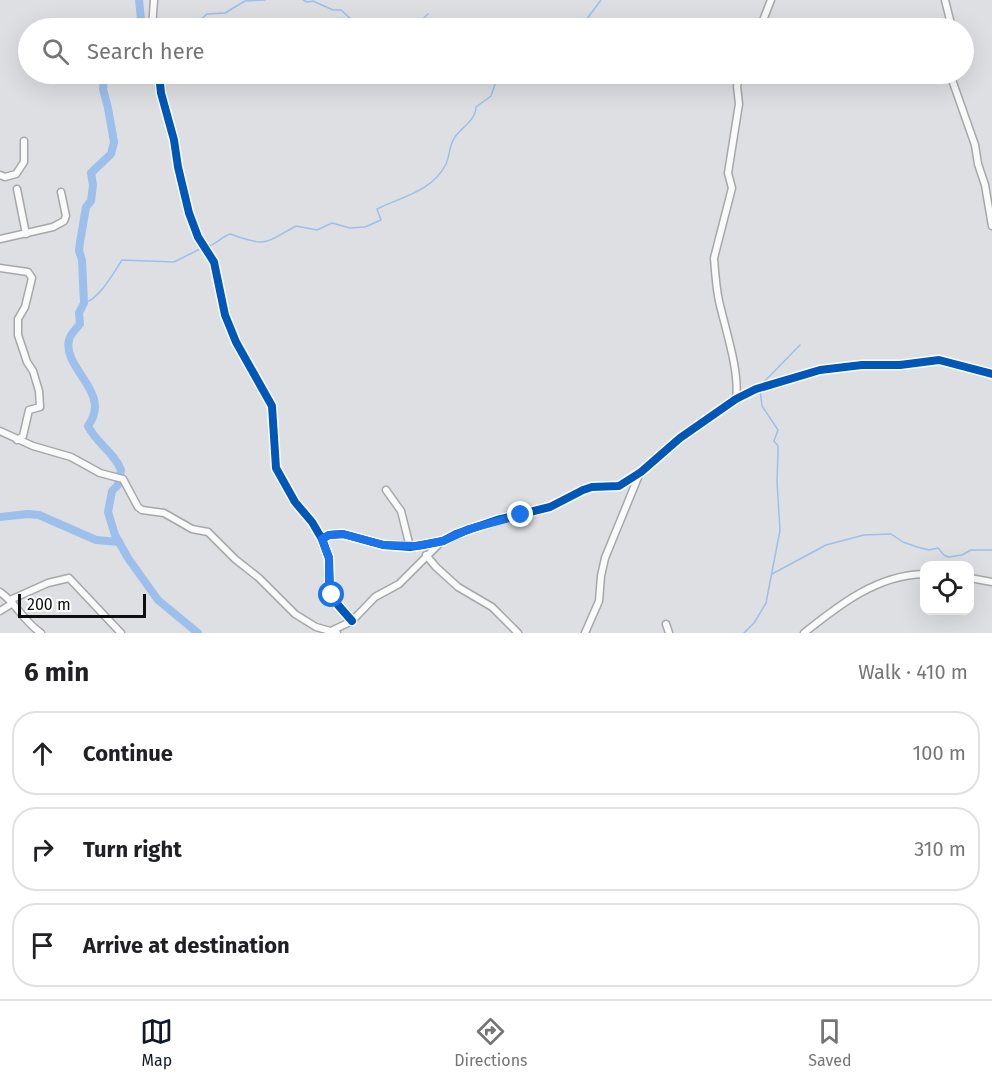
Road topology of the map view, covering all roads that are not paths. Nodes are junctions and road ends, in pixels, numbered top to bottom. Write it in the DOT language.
graph roads {
  1 [pos="154,0"];
  2 [pos="771,0"];
  3 [pos="945,0"];
  4 [pos="153,18"];
  5 [pos="764,18"];
  6 [pos="950,18"];
  7 [pos="160,84"];
  8 [pos="738,84"];
  9 [pos="954,84"];
  10 [pos="24,141"];
  11 [pos="0,175"];
  12 [pos="17,189"];
  13 [pos="61,192"];
  14 [pos="992,226"];
  15 [pos="26,234"];
  16 [pos="0,239"];
  17 [pos="0,268"];
  18 [pos="992,374"];
  19 [pos="736,399"];
  20 [pos="0,431"];
  21 [pos="17,440"];
  22 [pos="640,472"];
  23 [pos="386,490"];
  24 [pos="322,539"];
  25 [pos="443,541"];
  26 [pos="410,547"];
  27 [pos="426,555"];
  28 [pos="920,575"];
  29 [pos="974,579"];
  30 [pos="992,582"];
  31 [pos="0,592"];
  32 [pos="11,602"];
  33 [pos="0,611"];
  34 [pos="351,621"];
  35 [pos="666,624"];
  36 [pos="38,632"];
  37 [pos="334,632"];
  38 [pos="121,633"];
  39 [pos="518,633"];
  40 [pos="585,633"];
  41 [pos="669,633"];
  42 [pos="804,633"];
  1 -- 4 [label="street"];
  2 -- 5 [label="street"];
  3 -- 6 [label="street"];
  7 -- 24 [label="street"];
  8 -- 19 [label="street"];
  9 -- 14 [label="street"];
  10 -- 11 [label="street"];
  12 -- 15 [label="street"];
  13 -- 15 [label="street"];
  15 -- 16 [label="street"];
  17 -- 21 [label="street"];
  18 -- 19 [label="street"];
  19 -- 22 [label="street"];
  20 -- 21 [label="street"];
  21 -- 37 [label="street"];
  22 -- 25 [label="street"];
  22 -- 40 [label="street"];
  23 -- 26 [label="street"];
  24 -- 26 [label="street"];
  24 -- 34 [label="street"];
  25 -- 26 [label="street"];
  25 -- 27 [label="street"];
  27 -- 34 [label="street"];
  27 -- 39 [label="street"];
  28 -- 42 [label="street"];
  29 -- 30 [label="street"];
  31 -- 32 [label="street"];
  32 -- 33 [label="street"];
  32 -- 36 [label="street"];
  32 -- 38 [label="street"];
  34 -- 37 [label="street"];
  35 -- 41 [label="street"];
}
